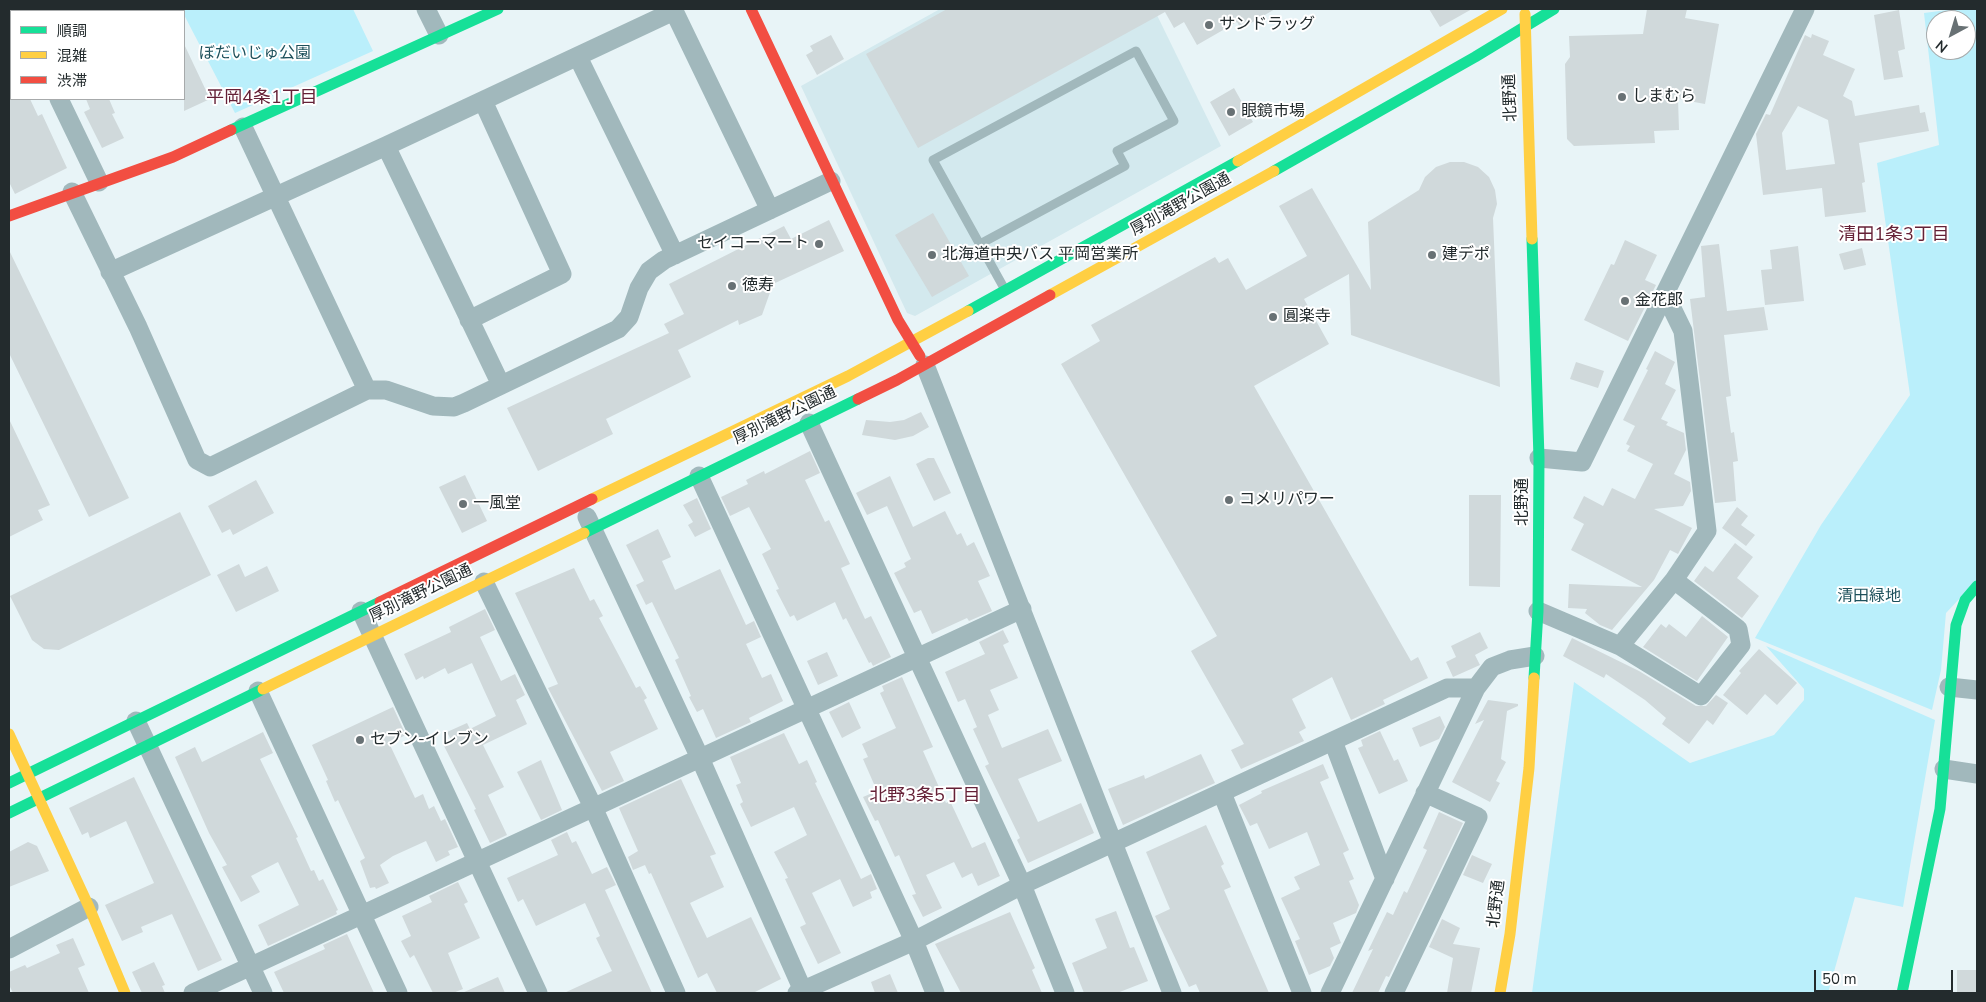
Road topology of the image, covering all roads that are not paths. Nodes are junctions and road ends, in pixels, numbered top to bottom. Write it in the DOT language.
graph roads {
  1 [pos="426,9"];
  2 [pos="498,9"];
  3 [pos="751,9"];
  4 [pos="1502,9"];
  5 [pos="1525,9"];
  6 [pos="1554,9"];
  7 [pos="1805,9"];
  8 [pos="674,10"];
  9 [pos="1525,27"];
  10 [pos="439,35"];
  11 [pos="578,57"];
  12 [pos="59,100"];
  13 [pos="483,101"];
  14 [pos="243,127"];
  15 [pos="386,146"];
  16 [pos="831,181"];
  17 [pos="99,182"];
  18 [pos="72,192"];
  19 [pos="276,195"];
  20 [pos="770,210"];
  21 [pos="9,216"];
  22 [pos="980,244"];
  23 [pos="675,255"];
  24 [pos="110,272"];
  25 [pos="1666,294"];
  26 [pos="1012,302"];
  27 [pos="470,320"];
  28 [pos="912,342"];
  29 [pos="925,366"];
  30 [pos="500,386"];
  31 [pos="367,390"];
  32 [pos="808,423"];
  33 [pos="1539,458"];
  34 [pos="699,476"];
  35 [pos="580,504"];
  36 [pos="592,528"];
  37 [pos="1674,580"];
  38 [pos="484,582"];
  39 [pos="1977,586"];
  40 [pos="1022,609"];
  41 [pos="361,611"];
  42 [pos="1538,611"];
  43 [pos="371,636"];
  44 [pos="1620,646"];
  45 [pos="1535,656"];
  46 [pos="917,657"];
  47 [pos="1949,687"];
  48 [pos="1476,688"];
  49 [pos="1977,690"];
  50 [pos="258,691"];
  51 [pos="807,708"];
  52 [pos="136,721"];
  53 [pos="9,734"];
  54 [pos="1332,741"];
  55 [pos="146,745"];
  56 [pos="700,758"];
  57 [pos="1944,769"];
  58 [pos="28,774"];
  59 [pos="1977,774"];
  60 [pos="9,784"];
  61 [pos="1222,793"];
  62 [pos="1425,793"];
  63 [pos="39,798"];
  64 [pos="593,808"];
  65 [pos="9,813"];
  66 [pos="1113,844"];
  67 [pos="478,860"];
  68 [pos="1385,879"];
  69 [pos="1022,885"];
  70 [pos="89,907"];
  71 [pos="362,914"];
  72 [pos="914,941"];
  73 [pos="9,949"];
  74 [pos="251,967"];
  75 [pos="801,992"];
  76 [pos="125,993"];
  77 [pos="193,993"];
  78 [pos="263,993"];
  79 [pos="398,993"];
  80 [pos="538,993"];
  81 [pos="676,993"];
  82 [pos="935,993"];
  83 [pos="1065,993"];
  84 [pos="1172,993"];
  85 [pos="1302,993"];
  86 [pos="1330,993"];
  87 [pos="1394,993"];
  88 [pos="1500,993"];
  89 [pos="1902,993"];
  1 -- 10 [label="street"];
  2 -- 10 [label="main road"];
  3 -- 16 [label="main road"];
  4 -- 26 [label="main road, 厚別滝野公園通"];
  5 -- 9 [label="main road, 北野通"];
  6 -- 9 [label="main road, 厚別滝野公園通"];
  7 -- 25 [label="street"];
  8 -- 11 [label="street"];
  8 -- 20 [label="street"];
  9 -- 26 [label="main road, 厚別滝野公園通"];
  9 -- 33 [label="main road, 北野通"];
  10 -- 14 [label="main road"];
  11 -- 13 [label="street"];
  11 -- 23 [label="street"];
  12 -- 17 [label="street"];
  13 -- 15 [label="street"];
  13 -- 27 [label="street"];
  14 -- 17 [label="main road"];
  14 -- 19 [label="street"];
  15 -- 19 [label="street"];
  15 -- 27 [label="street"];
  16 -- 20 [label="street"];
  16 -- 28 [label="main road"];
  17 -- 18 [label="main road"];
  18 -- 21 [label="main road"];
  18 -- 24 [label="street"];
  19 -- 24 [label="street"];
  19 -- 31 [label="street"];
  20 -- 23 [label="street"];
  22 -- 22 [label="lane"];
  22 -- 26 [label="lane"];
  23 -- 30 [label="street"];
  24 -- 31 [label="street"];
  25 -- 33 [label="street"];
  25 -- 37 [label="street"];
  26 -- 28 [label="main road, 厚別滝野公園通"];
  26 -- 29 [label="main road, 厚別滝野公園通"];
  27 -- 30 [label="street"];
  28 -- 29 [label="main road"];
  28 -- 35 [label="main road, 厚別滝野公園通"];
  29 -- 32 [label="main road, 厚別滝野公園通"];
  29 -- 40 [label="street"];
  30 -- 31 [label="street"];
  32 -- 34 [label="main road, 厚別滝野公園通"];
  32 -- 46 [label="street"];
  33 -- 42 [label="main road, 北野通"];
  34 -- 36 [label="main road, 厚別滝野公園通"];
  34 -- 51 [label="street"];
  35 -- 36 [label="street"];
  35 -- 41 [label="main road, 厚別滝野公園通"];
  36 -- 38 [label="main road, 厚別滝野公園通"];
  36 -- 56 [label="street"];
  37 -- 44 [label="street"];
  37 -- 44 [label="street"];
  38 -- 43 [label="main road, 厚別滝野公園通"];
  38 -- 64 [label="street"];
  39 -- 47 [label="main road"];
  40 -- 46 [label="street"];
  40 -- 66 [label="street"];
  41 -- 43 [label="street"];
  41 -- 52 [label="main road, 厚別滝野公園通"];
  42 -- 44 [label="street"];
  42 -- 45 [label="main road, 北野通"];
  43 -- 50 [label="main road, 厚別滝野公園通"];
  43 -- 67 [label="street"];
  45 -- 48 [label="street"];
  45 -- 88 [label="main road, 北野通"];
  46 -- 51 [label="street"];
  46 -- 69 [label="street"];
  47 -- 49 [label="street"];
  47 -- 57 [label="main road"];
  48 -- 54 [label="street"];
  48 -- 62 [label="street"];
  50 -- 55 [label="main road, 厚別滝野公園通"];
  50 -- 71 [label="street"];
  51 -- 56 [label="street"];
  51 -- 72 [label="street"];
  52 -- 55 [label="street"];
  52 -- 58 [label="main road, 厚別滝野公園通"];
  53 -- 58 [label="main road"];
  54 -- 61 [label="street"];
  54 -- 68 [label="street"];
  55 -- 63 [label="main road, 厚別滝野公園通"];
  55 -- 74 [label="street"];
  56 -- 64 [label="street"];
  56 -- 75 [label="street"];
  57 -- 59 [label="street"];
  57 -- 89 [label="main road"];
  58 -- 60 [label="main road, 厚別滝野公園通"];
  58 -- 63 [label="main road"];
  61 -- 66 [label="street"];
  61 -- 85 [label="street"];
  62 -- 68 [label="street"];
  62 -- 87 [label="street"];
  63 -- 65 [label="main road, 厚別滝野公園通"];
  63 -- 70 [label="main road"];
  64 -- 67 [label="street"];
  64 -- 81 [label="street"];
  66 -- 69 [label="street"];
  66 -- 84 [label="street"];
  67 -- 71 [label="street"];
  67 -- 80 [label="street"];
  68 -- 86 [label="street"];
  69 -- 72 [label="street"];
  69 -- 83 [label="street"];
  70 -- 73 [label="street"];
  70 -- 76 [label="main road"];
  71 -- 74 [label="street"];
  71 -- 79 [label="street"];
  72 -- 75 [label="street"];
  72 -- 82 [label="street"];
  74 -- 77 [label="street"];
  74 -- 78 [label="street"];
}
